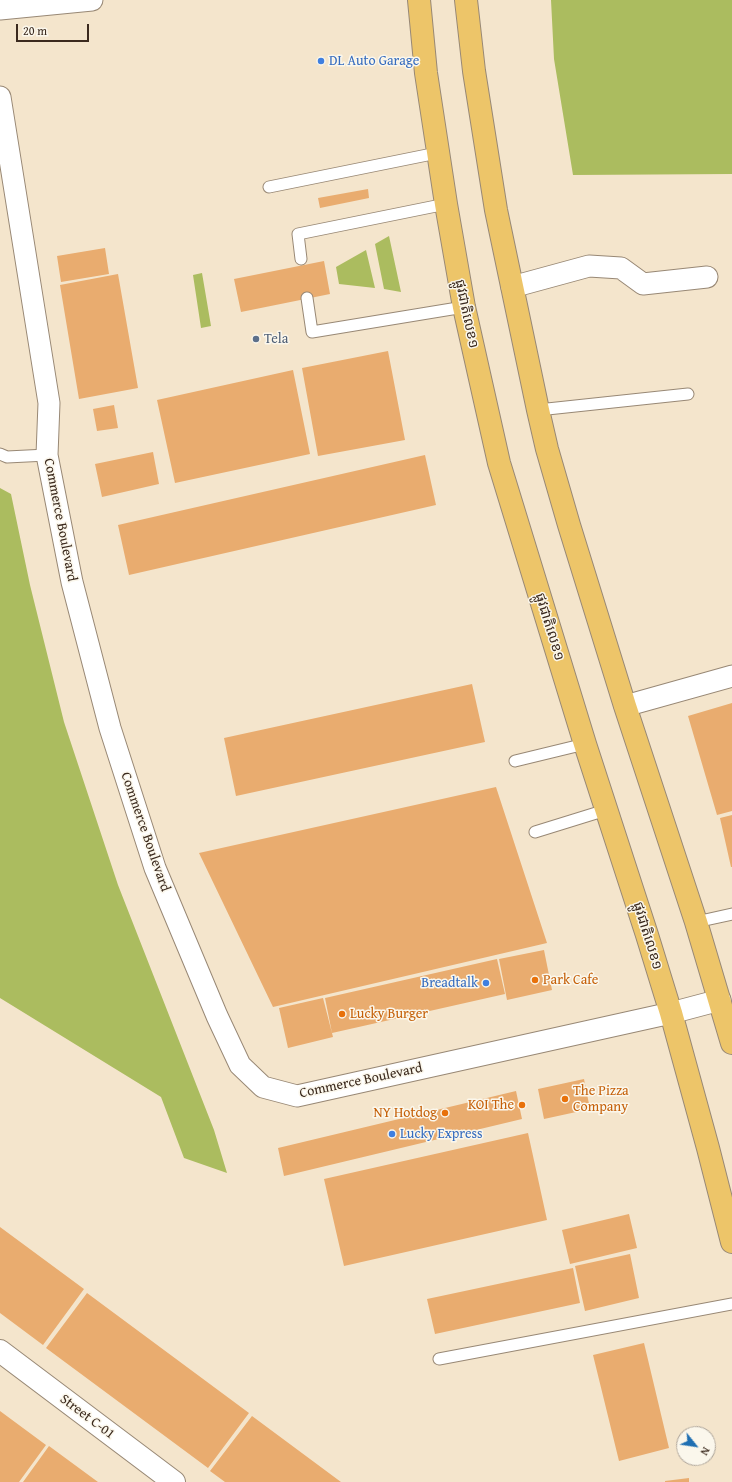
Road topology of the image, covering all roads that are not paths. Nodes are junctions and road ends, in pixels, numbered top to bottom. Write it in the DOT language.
graph roads {
  1 [pos="92,0"];
  2 [pos="419,0"];
  3 [pos="466,0"];
  4 [pos="0,9"];
  5 [pos="1,107"];
  6 [pos="437,153"];
  7 [pos="269,187"];
  8 [pos="446,204"];
  9 [pos="301,259"];
  10 [pos="707,277"];
  11 [pos="512,286"];
  12 [pos="307,298"];
  13 [pos="464,307"];
  14 [pos="688,394"];
  15 [pos="538,410"];
  16 [pos="0,454"];
  17 [pos="47,455"];
  18 [pos="732,676"];
  19 [pos="625,706"];
  20 [pos="585,744"];
  21 [pos="515,761"];
  22 [pos="606,810"];
  23 [pos="535,832"];
  24 [pos="732,914"];
  25 [pos="696,922"];
  26 [pos="720,1000"];
  27 [pos="671,1013"];
  28 [pos="732,1043"];
  29 [pos="728,1208"];
  30 [pos="732,1242"];
  31 [pos="732,1304"];
  32 [pos="0,1351"];
  33 [pos="439,1359"];
  34 [pos="174,1482"];
  1 -- 4 [label="street"];
  2 -- 6 [label="highway, ផ្លូវជាតិលេខ១"];
  3 -- 11 [label="highway"];
  5 -- 17 [label="street, Commerce Boulevard"];
  6 -- 7 [label="lane"];
  6 -- 8 [label="highway, ផ្លូវជាតិលេខ១"];
  8 -- 9 [label="lane"];
  8 -- 13 [label="highway, ផ្លូវជាតិលេខ១"];
  10 -- 11 [label="street"];
  11 -- 15 [label="highway"];
  12 -- 13 [label="lane"];
  13 -- 20 [label="highway, ផ្លូវជាតិលេខ១"];
  14 -- 15 [label="lane"];
  15 -- 19 [label="highway"];
  16 -- 17 [label="lane"];
  17 -- 27 [label="street, Commerce Boulevard"];
  18 -- 19 [label="street"];
  19 -- 25 [label="highway"];
  20 -- 21 [label="lane"];
  20 -- 22 [label="highway, ផ្លូវជាតិលេខ១"];
  22 -- 23 [label="lane"];
  22 -- 27 [label="highway, ផ្លូវជាតិលេខ១"];
  24 -- 25 [label="lane"];
  25 -- 26 [label="highway"];
  26 -- 27 [label="street, Commerce Boulevard"];
  26 -- 28 [label="highway"];
  27 -- 29 [label="highway, ផ្លូវជាតិលេខ១"];
  29 -- 30 [label="highway, ផ្លូវជាតិលេខ១"];
  31 -- 33 [label="lane"];
  32 -- 34 [label="street, Street C-01"];
}
